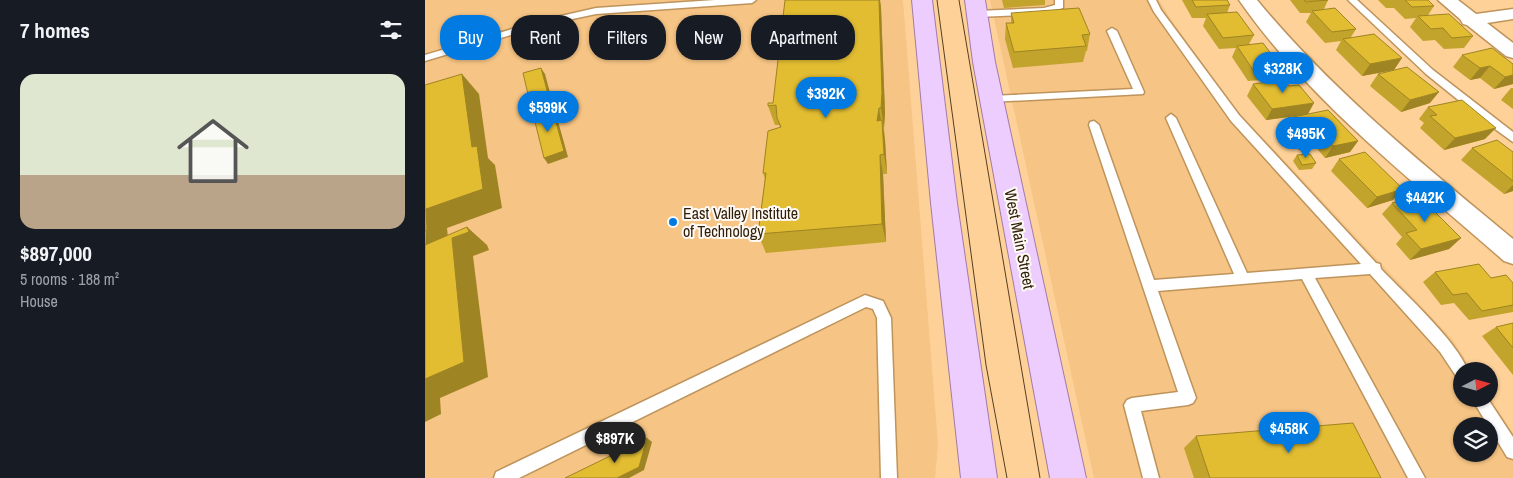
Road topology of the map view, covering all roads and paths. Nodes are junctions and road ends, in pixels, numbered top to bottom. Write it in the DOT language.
graph roads {
  1 [pos="752,0"];
  2 [pos="922,0"];
  3 [pos="1059,0"];
  4 [pos="1152,0"];
  5 [pos="1249,0"];
  6 [pos="1352,0"];
  7 [pos="1447,0"];
  8 [pos="976,7"];
  9 [pos="1513,14"];
  10 [pos="1469,20"];
  11 [pos="1112,31"];
  12 [pos="1513,52"];
  13 [pos="425,58"];
  14 [pos="991,99"];
  15 [pos="1171,118"];
  16 [pos="1094,125"];
  17 [pos="1513,138"];
  18 [pos="1513,254"];
  19 [pos="1375,268"];
  20 [pos="1306,274"];
  21 [pos="1243,279"];
  22 [pos="1150,286"];
  23 [pos="1455,362"];
  24 [pos="1485,408"];
  25 [pos="1513,451"];
  26 [pos="502,478"];
  27 [pos="889,478"];
  28 [pos="979,478"];
  29 [pos="1068,478"];
  30 [pos="1151,478"];
  31 [pos="1417,478"];
  1 -- 13 [label="lane"];
  2 -- 28 [label="main road"];
  3 -- 8 [label="lane"];
  4 -- 19 [label="lane"];
  5 -- 18 [label="street"];
  6 -- 17 [label="lane"];
  7 -- 10 [label="street"];
  8 -- 14 [label="main road, West Main Street"];
  9 -- 10 [label="street"];
  10 -- 12 [label="street"];
  11 -- 14 [label="lane"];
  14 -- 29 [label="main road, West Main Street"];
  15 -- 21 [label="lane"];
  16 -- 22 [label="lane"];
  19 -- 20 [label="lane"];
  19 -- 23 [label="lane"];
  20 -- 21 [label="lane"];
  20 -- 31 [label="lane"];
  21 -- 22 [label="lane"];
  22 -- 30 [label="lane"];
  24 -- 25 [label="lane"];
  26 -- 27 [label="lane"];
}
